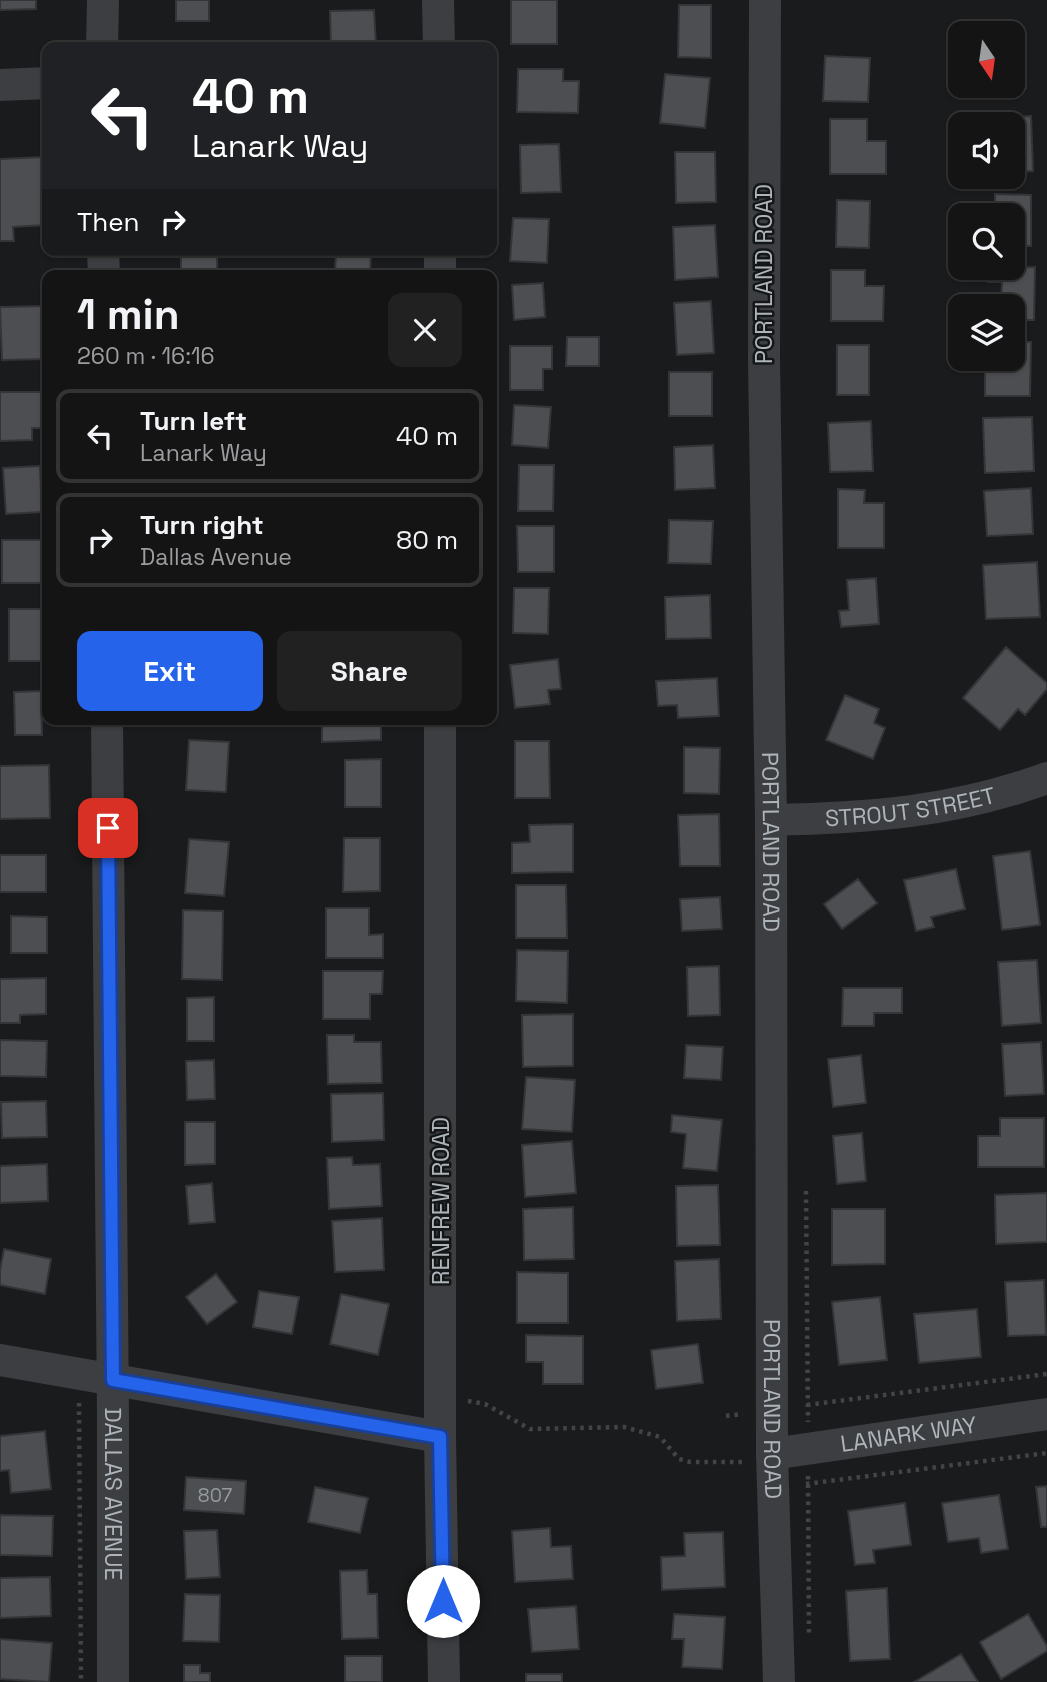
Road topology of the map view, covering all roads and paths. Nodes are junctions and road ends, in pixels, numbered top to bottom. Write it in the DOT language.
graph roads {
  1 [pos="103,0"];
  2 [pos="438,0"];
  3 [pos="765,0"];
  4 [pos="102,42"];
  5 [pos="439,42"];
  6 [pos="42,83"];
  7 [pos="0,85"];
  8 [pos="107,725"];
  9 [pos="440,725"];
  10 [pos="1047,778"];
  11 [pos="771,820"];
  12 [pos="0,1360"];
  13 [pos="1047,1374"];
  14 [pos="113,1380"];
  15 [pos="441,1399"];
  16 [pos="79,1402"];
  17 [pos="772,1410"];
  18 [pos="1047,1414"];
  19 [pos="726,1416"];
  20 [pos="440,1437"];
  21 [pos="1047,1452"];
  22 [pos="762,1458"];
  23 [pos="773,1488"];
  24 [pos="81,1682"];
  25 [pos="113,1682"];
  26 [pos="443,1682"];
  27 [pos="779,1682"];
  1 -- 4 [label="street"];
  2 -- 5 [label="street"];
  3 -- 11 [label="street, PORTLAND ROAD"];
  6 -- 7 [label="street"];
  8 -- 14 [label="street, DALLAS AVENUE"];
  9 -- 15 [label="street, RENFREW ROAD"];
  10 -- 11 [label="street, STROUT STREET"];
  11 -- 17 [label="street, PORTLAND ROAD"];
  12 -- 14 [label="street"];
  13 -- 17 [label="path"];
  14 -- 20 [label="street"];
  14 -- 25 [label="street, DALLAS AVENUE"];
  15 -- 20 [label="street, RENFREW ROAD"];
  15 -- 22 [label="path"];
  16 -- 24 [label="path"];
  17 -- 19 [label="path"];
  17 -- 22 [label="street, PORTLAND ROAD"];
  18 -- 22 [label="street, LANARK WAY"];
  20 -- 26 [label="street, RENFREW ROAD"];
  21 -- 23 [label="path"];
  22 -- 23 [label="street, PORTLAND ROAD"];
  23 -- 27 [label="street, PORTLAND ROAD"];
}
